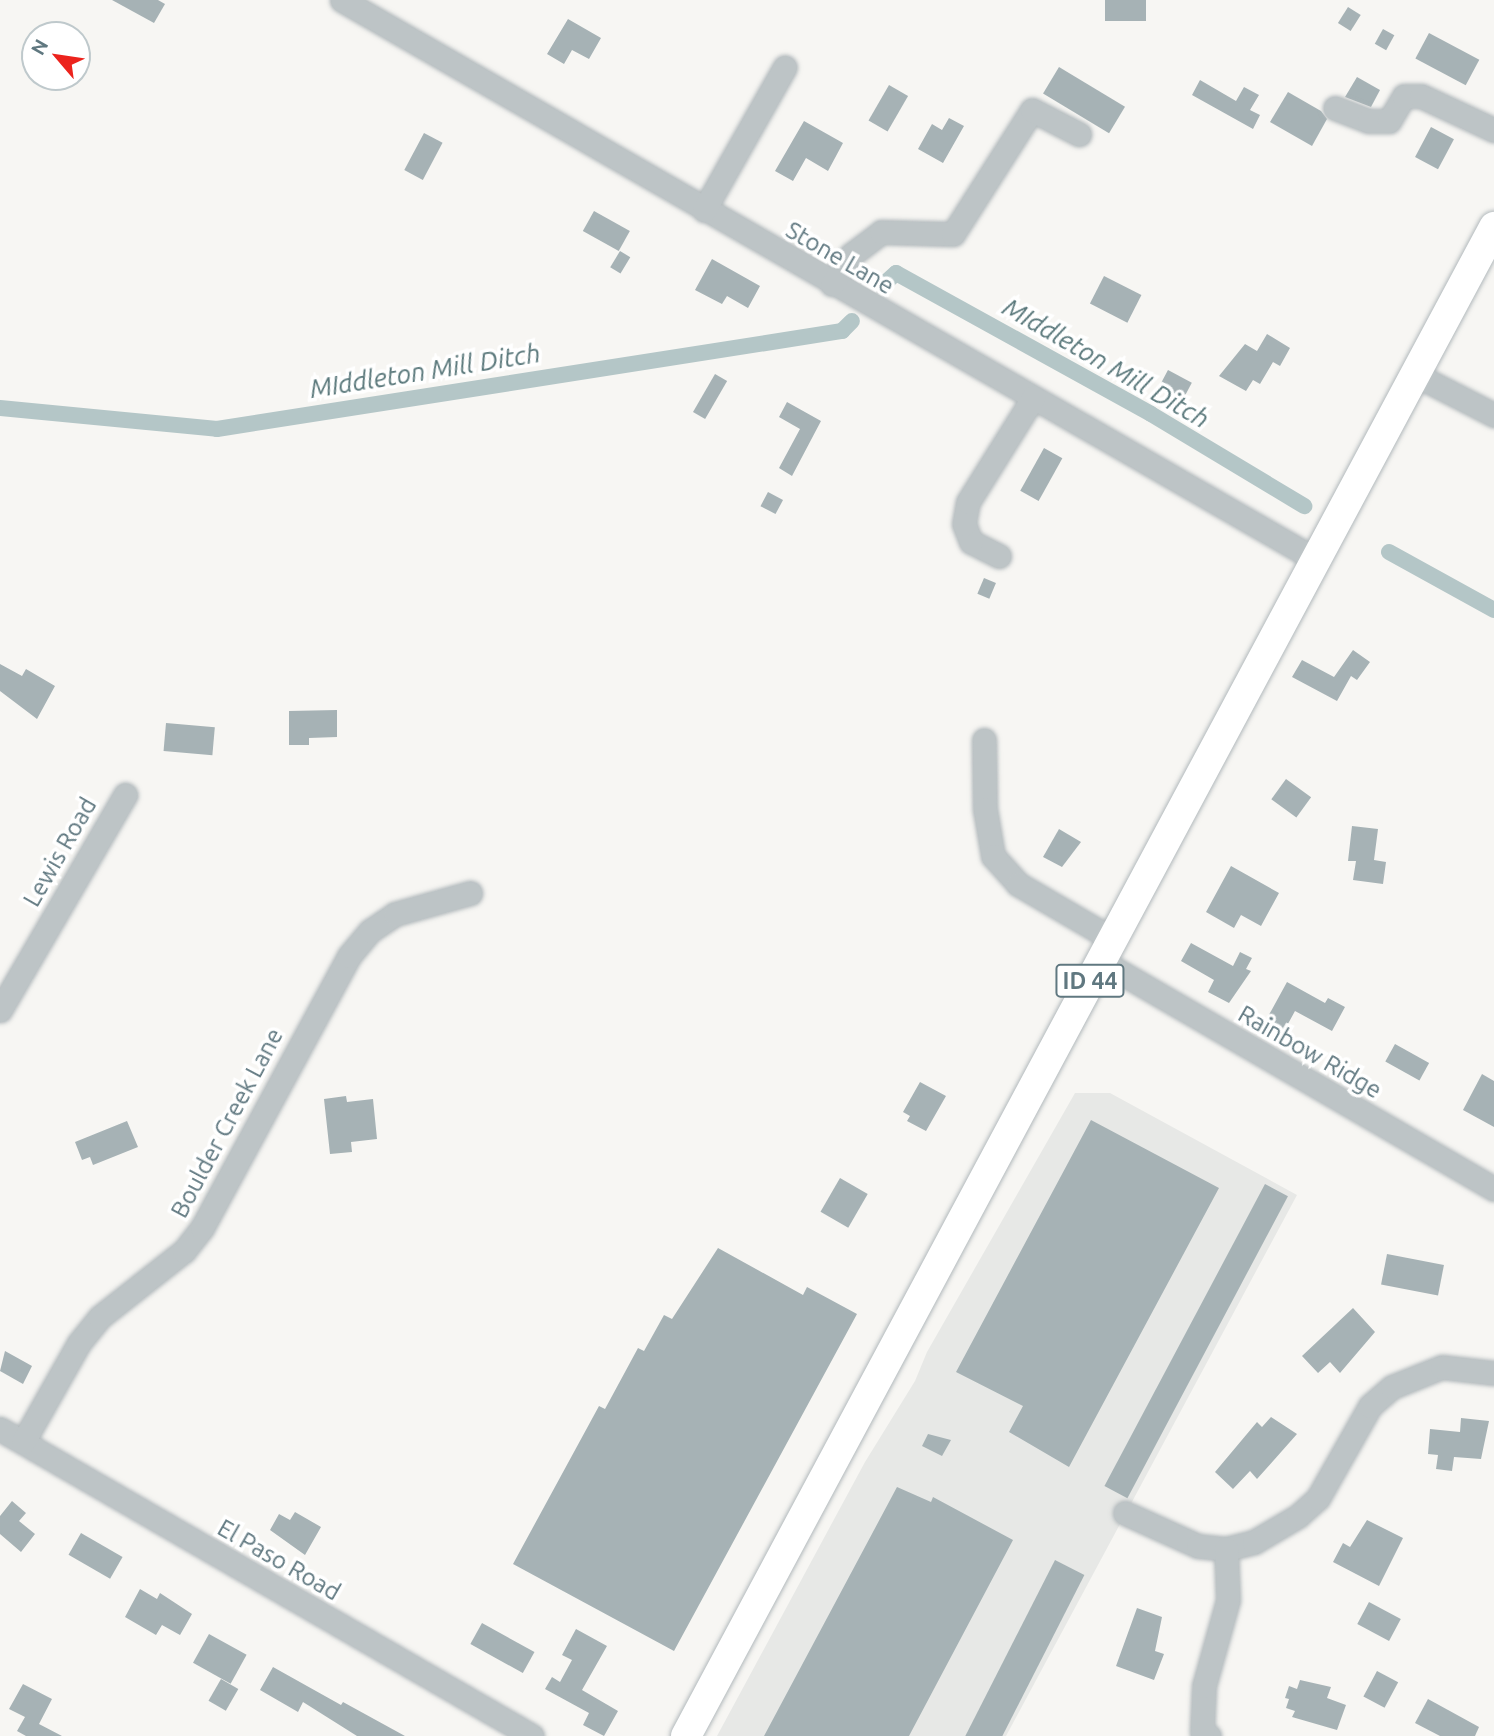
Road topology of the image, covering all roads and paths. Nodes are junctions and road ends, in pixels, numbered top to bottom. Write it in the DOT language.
graph roads {
  1 [pos="342,0"];
  2 [pos="785,67"];
  3 [pos="1335,108"];
  4 [pos="1494,130"];
  5 [pos="1079,134"];
  6 [pos="705,211"];
  7 [pos="1494,227"];
  8 [pos="832,284"];
  9 [pos="1414,374"];
  10 [pos="1032,398"];
  11 [pos="1494,415"];
  12 [pos="999,556"];
  13 [pos="1315,559"];
  14 [pos="984,740"];
  15 [pos="125,795"];
  16 [pos="471,893"];
  17 [pos="1106,950"];
  18 [pos="0,1010"];
  19 [pos="1494,1189"];
  20 [pos="1494,1373"];
  21 [pos="0,1429"];
  22 [pos="23,1442"];
  23 [pos="1125,1513"];
  24 [pos="1226,1549"];
  25 [pos="1205,1734"];
  26 [pos="532,1736"];
  27 [pos="686,1736"];
  1 -- 6 [label="street, Stone Lane"];
  2 -- 6 [label="street"];
  3 -- 4 [label="street"];
  5 -- 8 [label="street"];
  6 -- 8 [label="street, Stone Lane"];
  7 -- 9 [label="main road, ID 44"];
  8 -- 10 [label="street, Stone Lane"];
  9 -- 11 [label="street"];
  9 -- 13 [label="main road, ID 44"];
  10 -- 12 [label="street"];
  10 -- 13 [label="street, Stone Lane"];
  13 -- 17 [label="main road, ID 44"];
  14 -- 17 [label="street, Rainbow Ridge"];
  15 -- 18 [label="street, Lewis Road"];
  16 -- 22 [label="street, Boulder Creek Lane"];
  17 -- 19 [label="street, Rainbow Ridge"];
  17 -- 27 [label="main road, ID 44"];
  20 -- 24 [label="street"];
  21 -- 22 [label="street, El Paso Road"];
  22 -- 26 [label="street, El Paso Road"];
  23 -- 24 [label="street"];
  24 -- 25 [label="street"];
}
